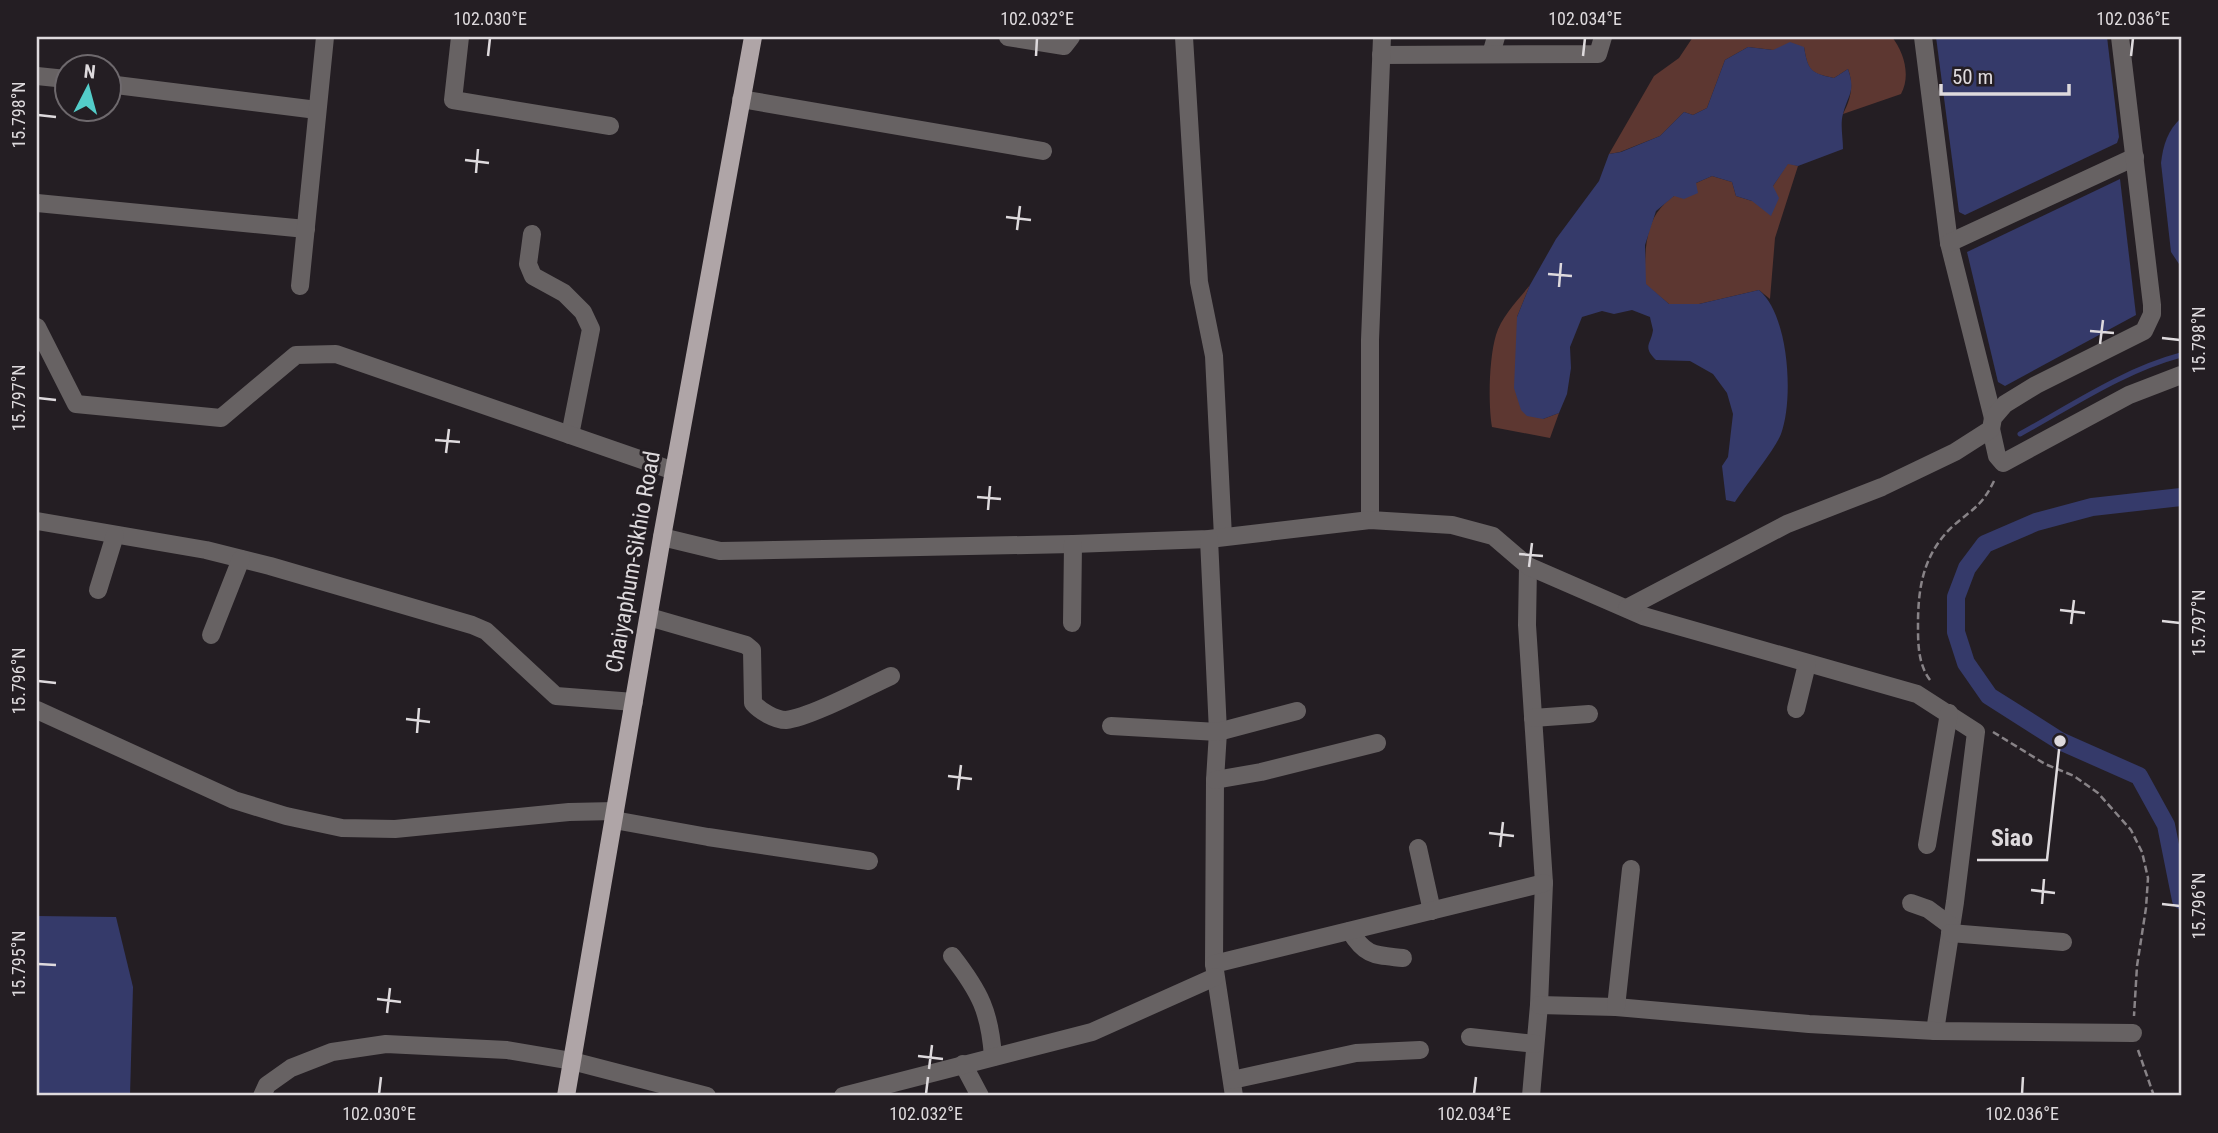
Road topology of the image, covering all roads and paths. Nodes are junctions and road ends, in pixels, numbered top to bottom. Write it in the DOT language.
graph roads {
  1 [pos="325,37"];
  2 [pos="460,37"];
  3 [pos="753,37"];
  4 [pos="1008,37"];
  5 [pos="1071,37"];
  6 [pos="1184,37"];
  7 [pos="1923,37"];
  8 [pos="2120,37"];
  9 [pos="1600,45"];
  10 [pos="1382,46"];
  11 [pos="1493,46"];
  12 [pos="122,86"];
  13 [pos="741,99"];
  14 [pos="317,110"];
  15 [pos="610,126"];
  16 [pos="1042,151"];
  17 [pos="2135,157"];
  18 [pos="37,203"];
  19 [pos="306,229"];
  20 [pos="532,234"];
  21 [pos="1949,243"];
  22 [pos="300,286"];
  23 [pos="37,327"];
  24 [pos="2181,375"];
  25 [pos="570,435"];
  26 [pos="1995,441"];
  27 [pos="674,471"];
  28 [pos="1370,520"];
  29 [pos="37,521"];
  30 [pos="115,535"];
  31 [pos="662,537"];
  32 [pos="1216,538"];
  33 [pos="1073,544"];
  34 [pos="241,559"];
  35 [pos="1528,566"];
  36 [pos="97,590"];
  37 [pos="1627,608"];
  38 [pos="649,617"];
  39 [pos="1072,623"];
  40 [pos="211,635"];
  41 [pos="1807,664"];
  42 [pos="891,676"];
  43 [pos="1935,688"];
  44 [pos="634,702"];
  45 [pos="1796,709"];
  46 [pos="37,710"];
  47 [pos="1297,711"];
  48 [pos="1949,713"];
  49 [pos="1589,714"];
  50 [pos="1533,718"];
  51 [pos="1111,726"];
  52 [pos="1991,731"];
  53 [pos="1217,732"];
  54 [pos="1377,743"];
  55 [pos="1215,779"];
  56 [pos="615,815"];
  57 [pos="1927,845"];
  58 [pos="1418,848"];
  59 [pos="869,861"];
  60 [pos="1631,869"];
  61 [pos="1544,883"];
  62 [pos="1911,903"];
  63 [pos="1432,911"];
  64 [pos="1951,930"];
  65 [pos="1350,931"];
  66 [pos="2063,942"];
  67 [pos="953,956"];
  68 [pos="1404,958"];
  69 [pos="1214,971"];
  70 [pos="1539,1005"];
  71 [pos="1616,1007"];
  72 [pos="1936,1031"];
  73 [pos="2133,1033"];
  74 [pos="1470,1037"];
  75 [pos="1535,1044"];
  76 [pos="1419,1051"];
  77 [pos="993,1057"];
  78 [pos="572,1061"];
  79 [pos="963,1064"];
  80 [pos="1233,1088"];
  81 [pos="262,1096"];
  82 [pos="566,1096"];
  83 [pos="707,1096"];
  84 [pos="843,1096"];
  85 [pos="980,1096"];
  86 [pos="1531,1096"];
  87 [pos="2154,1096"];
  1 -- 14 [label="street"];
  2 -- 15 [label="street"];
  3 -- 13 [label="main road, Chaiyaphum-Sikhio Road"];
  4 -- 5 [label="street"];
  6 -- 32 [label="street"];
  7 -- 21 [label="street"];
  8 -- 17 [label="street"];
  9 -- 11 [label="street"];
  10 -- 11 [label="street"];
  10 -- 28 [label="street"];
  12 -- 14 [label="street"];
  13 -- 16 [label="street"];
  13 -- 27 [label="main road, Chaiyaphum-Sikhio Road"];
  14 -- 19 [label="street"];
  17 -- 21 [label="street"];
  17 -- 26 [label="street"];
  18 -- 19 [label="street"];
  19 -- 22 [label="street"];
  20 -- 25 [label="street"];
  21 -- 26 [label="street"];
  23 -- 25 [label="street"];
  24 -- 26 [label="street"];
  25 -- 27 [label="street"];
  26 -- 37 [label="street"];
  26 -- 43 [label="path"];
  27 -- 31 [label="main road, Chaiyaphum-Sikhio Road"];
  28 -- 32 [label="street"];
  28 -- 35 [label="street"];
  29 -- 30 [label="street"];
  30 -- 34 [label="street"];
  30 -- 36 [label="street"];
  31 -- 33 [label="street"];
  31 -- 38 [label="main road, Chaiyaphum-Sikhio Road"];
  32 -- 33 [label="street"];
  32 -- 53 [label="street"];
  33 -- 39 [label="street"];
  34 -- 40 [label="street"];
  34 -- 44 [label="street"];
  35 -- 37 [label="street"];
  35 -- 50 [label="street"];
  37 -- 41 [label="street"];
  38 -- 42 [label="street"];
  38 -- 44 [label="main road, Chaiyaphum-Sikhio Road"];
  41 -- 45 [label="street"];
  41 -- 48 [label="street"];
  44 -- 56 [label="main road, Chaiyaphum-Sikhio Road"];
  46 -- 56 [label="street"];
  47 -- 53 [label="street"];
  48 -- 57 [label="street"];
  48 -- 64 [label="street"];
  49 -- 50 [label="street"];
  50 -- 61 [label="street"];
  51 -- 53 [label="street"];
  52 -- 73 [label="path"];
  53 -- 55 [label="street"];
  54 -- 55 [label="street"];
  55 -- 69 [label="street"];
  56 -- 59 [label="street"];
  56 -- 78 [label="main road, Chaiyaphum-Sikhio Road"];
  58 -- 63 [label="street"];
  60 -- 71 [label="street"];
  61 -- 63 [label="street"];
  61 -- 70 [label="street"];
  62 -- 64 [label="street"];
  63 -- 65 [label="street"];
  64 -- 66 [label="street"];
  64 -- 72 [label="street"];
  65 -- 68 [label="street"];
  65 -- 69 [label="street"];
  67 -- 77 [label="street"];
  69 -- 77 [label="street"];
  69 -- 80 [label="street"];
  70 -- 71 [label="street"];
  70 -- 75 [label="street"];
  71 -- 72 [label="street"];
  72 -- 73 [label="street"];
  73 -- 87 [label="path"];
  74 -- 75 [label="street"];
  75 -- 86 [label="street"];
  76 -- 80 [label="street"];
  77 -- 79 [label="street"];
  78 -- 81 [label="street"];
  78 -- 82 [label="main road, Chaiyaphum-Sikhio Road"];
  78 -- 83 [label="street"];
  79 -- 84 [label="street"];
  79 -- 85 [label="street"];
}
